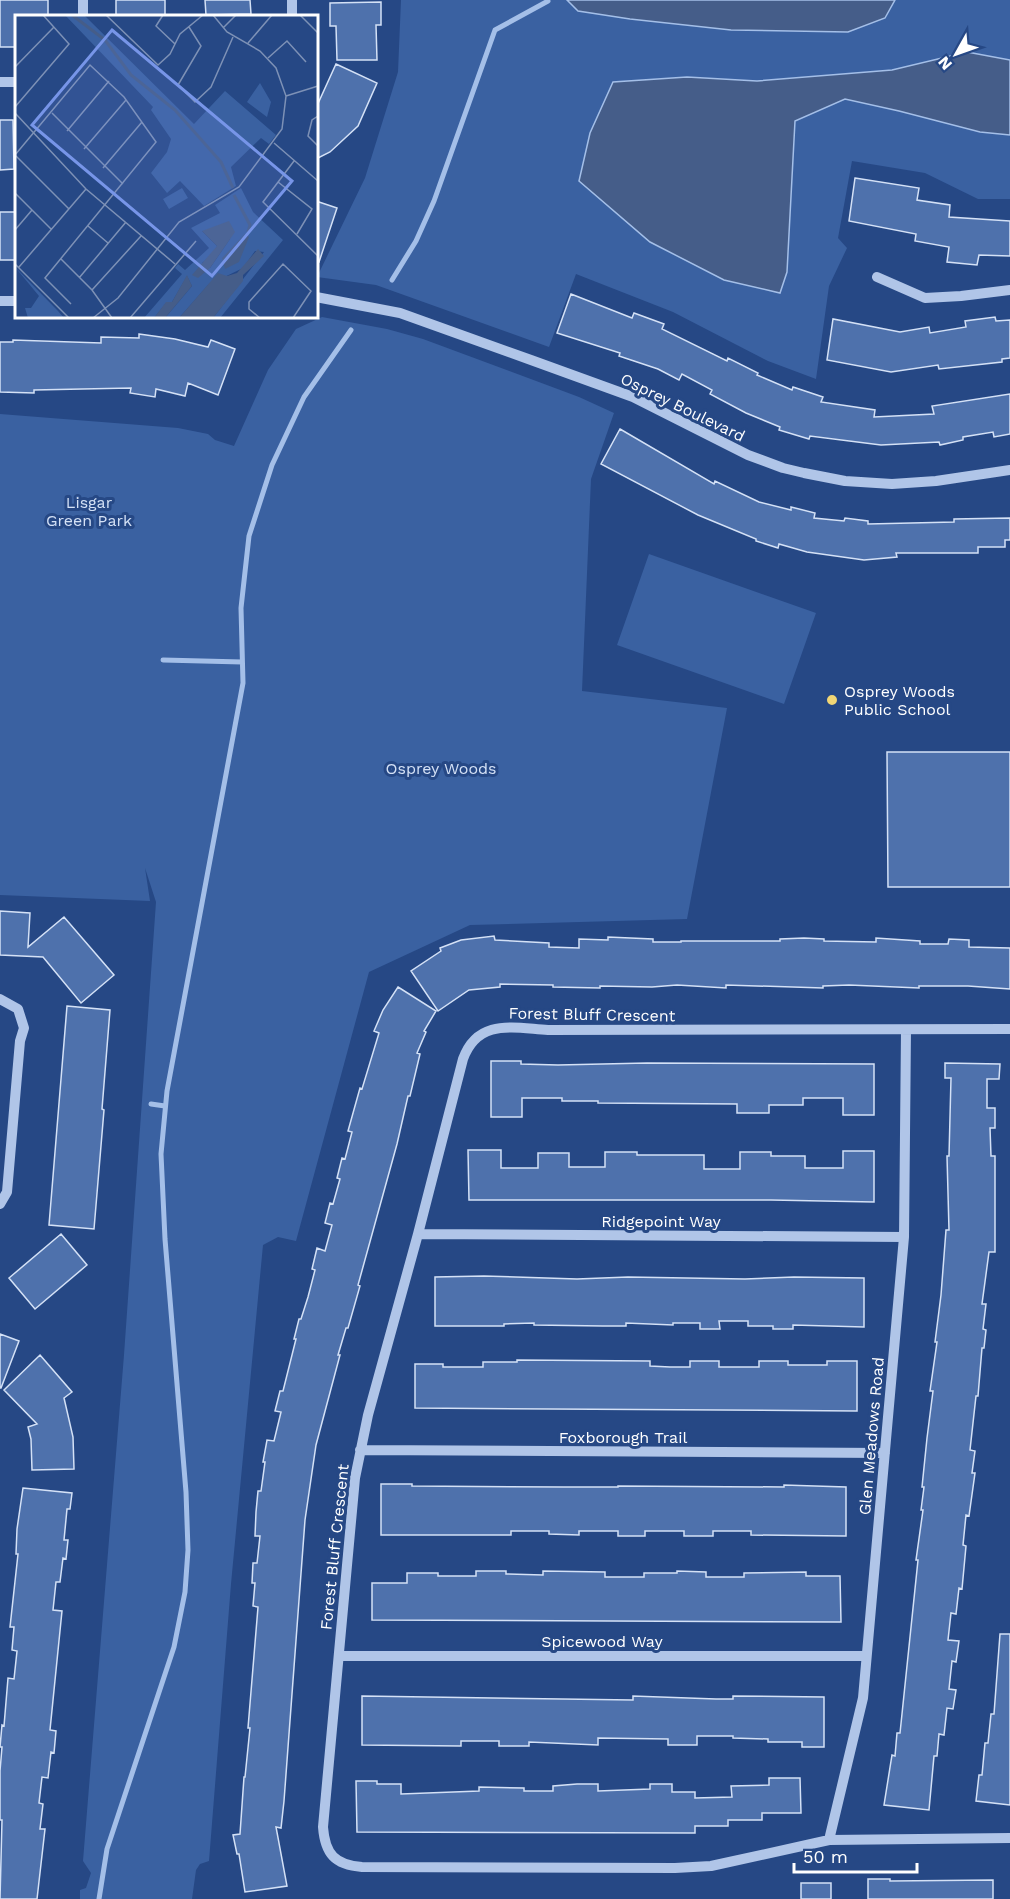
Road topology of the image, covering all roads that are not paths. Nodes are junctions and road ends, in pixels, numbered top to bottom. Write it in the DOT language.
graph roads {
  1 [pos="877,278"];
  2 [pos="1010,290"];
  3 [pos="318,297"];
  4 [pos="1010,470"];
  5 [pos="0,999"];
  6 [pos="1010,1029"];
  7 [pos="906,1030"];
  8 [pos="0,1204"];
  9 [pos="418,1234"];
  10 [pos="904,1237"];
  11 [pos="360,1450"];
  12 [pos="885,1453"];
  13 [pos="339,1656"];
  14 [pos="866,1656"];
  15 [pos="1010,1838"];
  16 [pos="829,1840"];
  1 -- 2 [label="street"];
  3 -- 4 [label="street, Osprey Boulevard"];
  5 -- 8 [label="street"];
  6 -- 7 [label="street, Forest Bluff Crescent"];
  7 -- 9 [label="street, Forest Bluff Crescent"];
  7 -- 10 [label="street, Glen Meadows Road"];
  9 -- 10 [label="street, Ridgepoint Way"];
  9 -- 11 [label="street, Forest Bluff Crescent"];
  10 -- 12 [label="street, Glen Meadows Road"];
  11 -- 12 [label="street, Foxborough Trail"];
  11 -- 13 [label="street, Forest Bluff Crescent"];
  12 -- 14 [label="street, Glen Meadows Road"];
  13 -- 14 [label="street, Spicewood Way"];
  13 -- 16 [label="street, Forest Bluff Crescent"];
  14 -- 16 [label="street, Glen Meadows Road"];
  15 -- 16 [label="street, Forest Bluff Crescent"];
}
